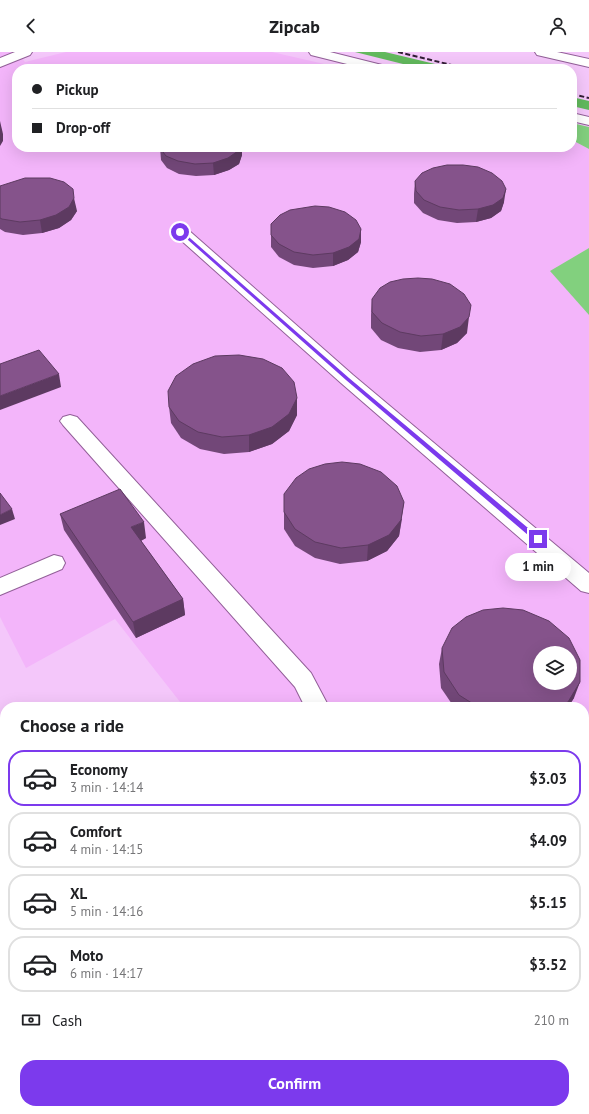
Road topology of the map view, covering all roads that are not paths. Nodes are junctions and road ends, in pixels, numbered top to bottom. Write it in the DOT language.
graph roads {
  1 [pos="26,52"];
  2 [pos="315,52"];
  3 [pos="540,52"];
  4 [pos="0,63"];
  5 [pos="589,63"];
  6 [pos="362,64"];
  7 [pos="577,118"];
  8 [pos="589,121"];
  9 [pos="180,232"];
  10 [pos="70,421"];
  11 [pos="54,563"];
  12 [pos="589,585"];
  13 [pos="0,587"];
  14 [pos="314,702"];
  1 -- 4 [label="main road"];
  2 -- 6 [label="main road"];
  3 -- 5 [label="main road"];
  7 -- 8 [label="main road"];
  9 -- 12 [label="main road"];
  10 -- 14 [label="main road"];
  11 -- 13 [label="main road"];
}
